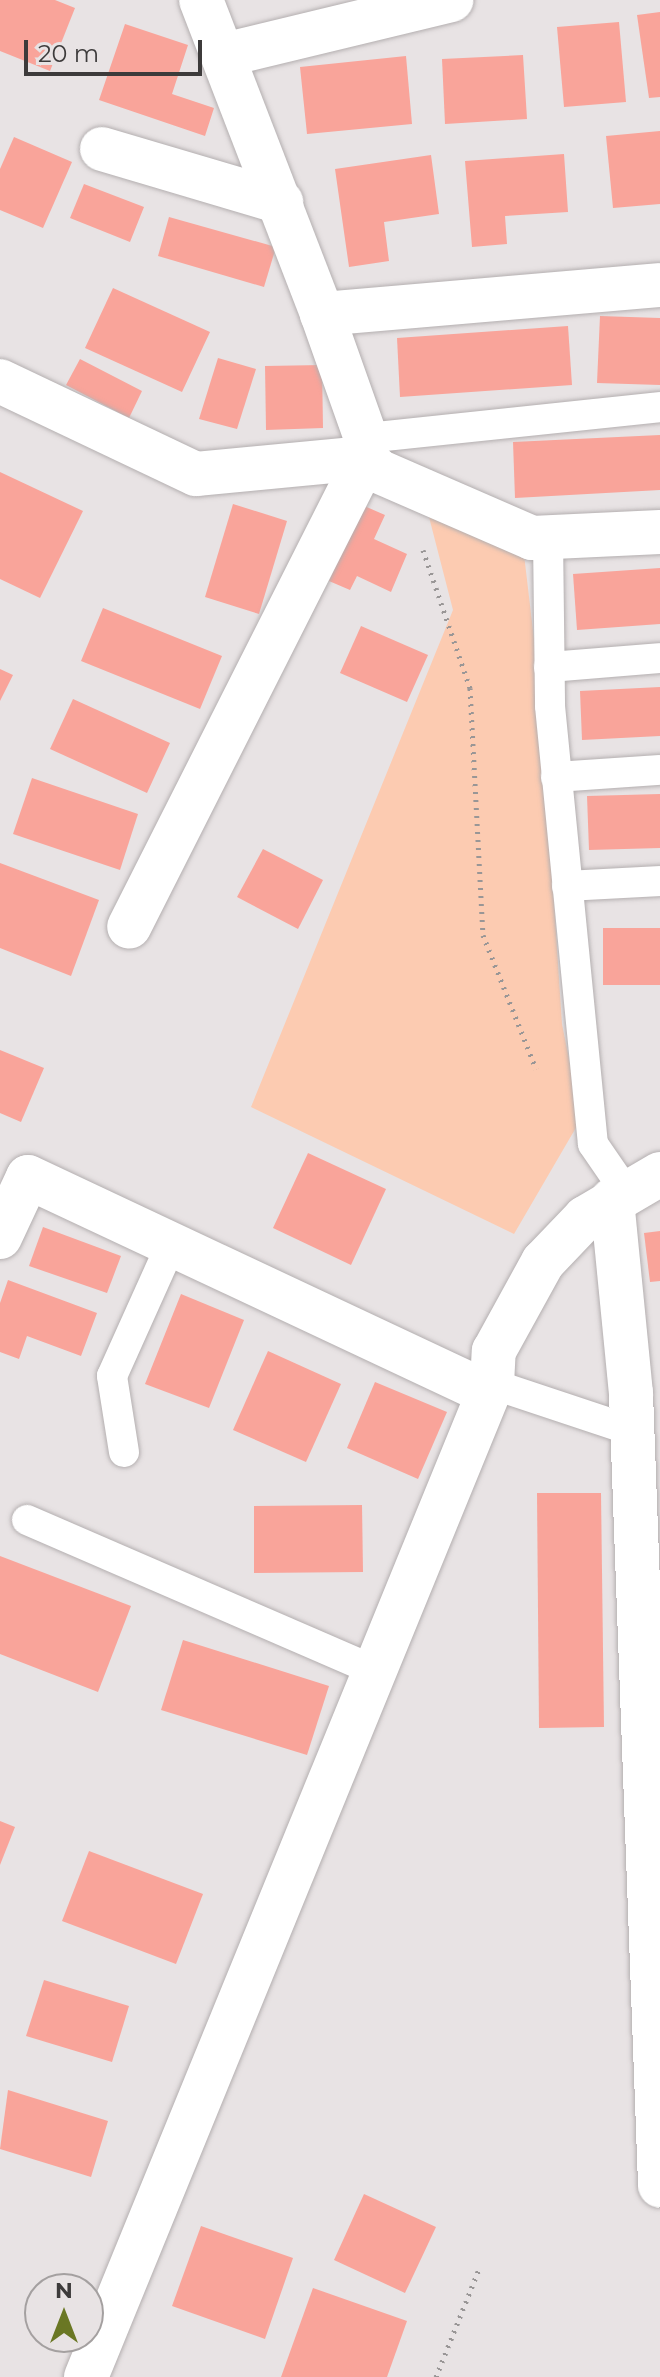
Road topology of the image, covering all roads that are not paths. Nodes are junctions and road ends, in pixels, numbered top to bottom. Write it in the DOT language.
graph roads {
  1 [pos="201,0"];
  2 [pos="451,0"];
  3 [pos="224,55"];
  4 [pos="102,149"];
  5 [pos="281,202"];
  6 [pos="660,285"];
  7 [pos="322,314"];
  8 [pos="0,381"];
  9 [pos="660,407"];
  10 [pos="366,448"];
  11 [pos="660,532"];
  12 [pos="548,537"];
  13 [pos="660,658"];
  14 [pos="549,667"];
  15 [pos="660,770"];
  16 [pos="556,777"];
  17 [pos="660,881"];
  18 [pos="567,886"];
  19 [pos="129,927"];
  20 [pos="633,1189"];
  21 [pos="0,1237"];
  22 [pos="171,1245"];
  23 [pos="490,1388"];
  24 [pos="633,1431"];
  25 [pos="124,1452"];
  26 [pos="27,1520"];
  27 [pos="373,1670"];
  28 [pos="657,2131"];
  29 [pos="660,2185"];
  30 [pos="86,2377"];
  1 -- 3 [label="street"];
  2 -- 3 [label="street"];
  3 -- 5 [label="street"];
  4 -- 5 [label="street"];
  5 -- 7 [label="street"];
  6 -- 7 [label="street"];
  7 -- 10 [label="street"];
  8 -- 10 [label="street"];
  9 -- 10 [label="lane"];
  10 -- 12 [label="street"];
  10 -- 19 [label="street"];
  11 -- 12 [label="street"];
  12 -- 14 [label="lane"];
  13 -- 14 [label="lane"];
  14 -- 16 [label="lane"];
  15 -- 16 [label="lane"];
  16 -- 18 [label="lane"];
  17 -- 18 [label="lane"];
  18 -- 20 [label="lane"];
  20 -- 23 [label="street"];
  20 -- 24 [label="street"];
  21 -- 22 [label="street"];
  22 -- 23 [label="street"];
  22 -- 25 [label="lane"];
  23 -- 24 [label="lane"];
  23 -- 27 [label="street"];
  24 -- 28 [label="street"];
  26 -- 27 [label="lane"];
  27 -- 30 [label="street"];
  28 -- 29 [label="street"];
}
